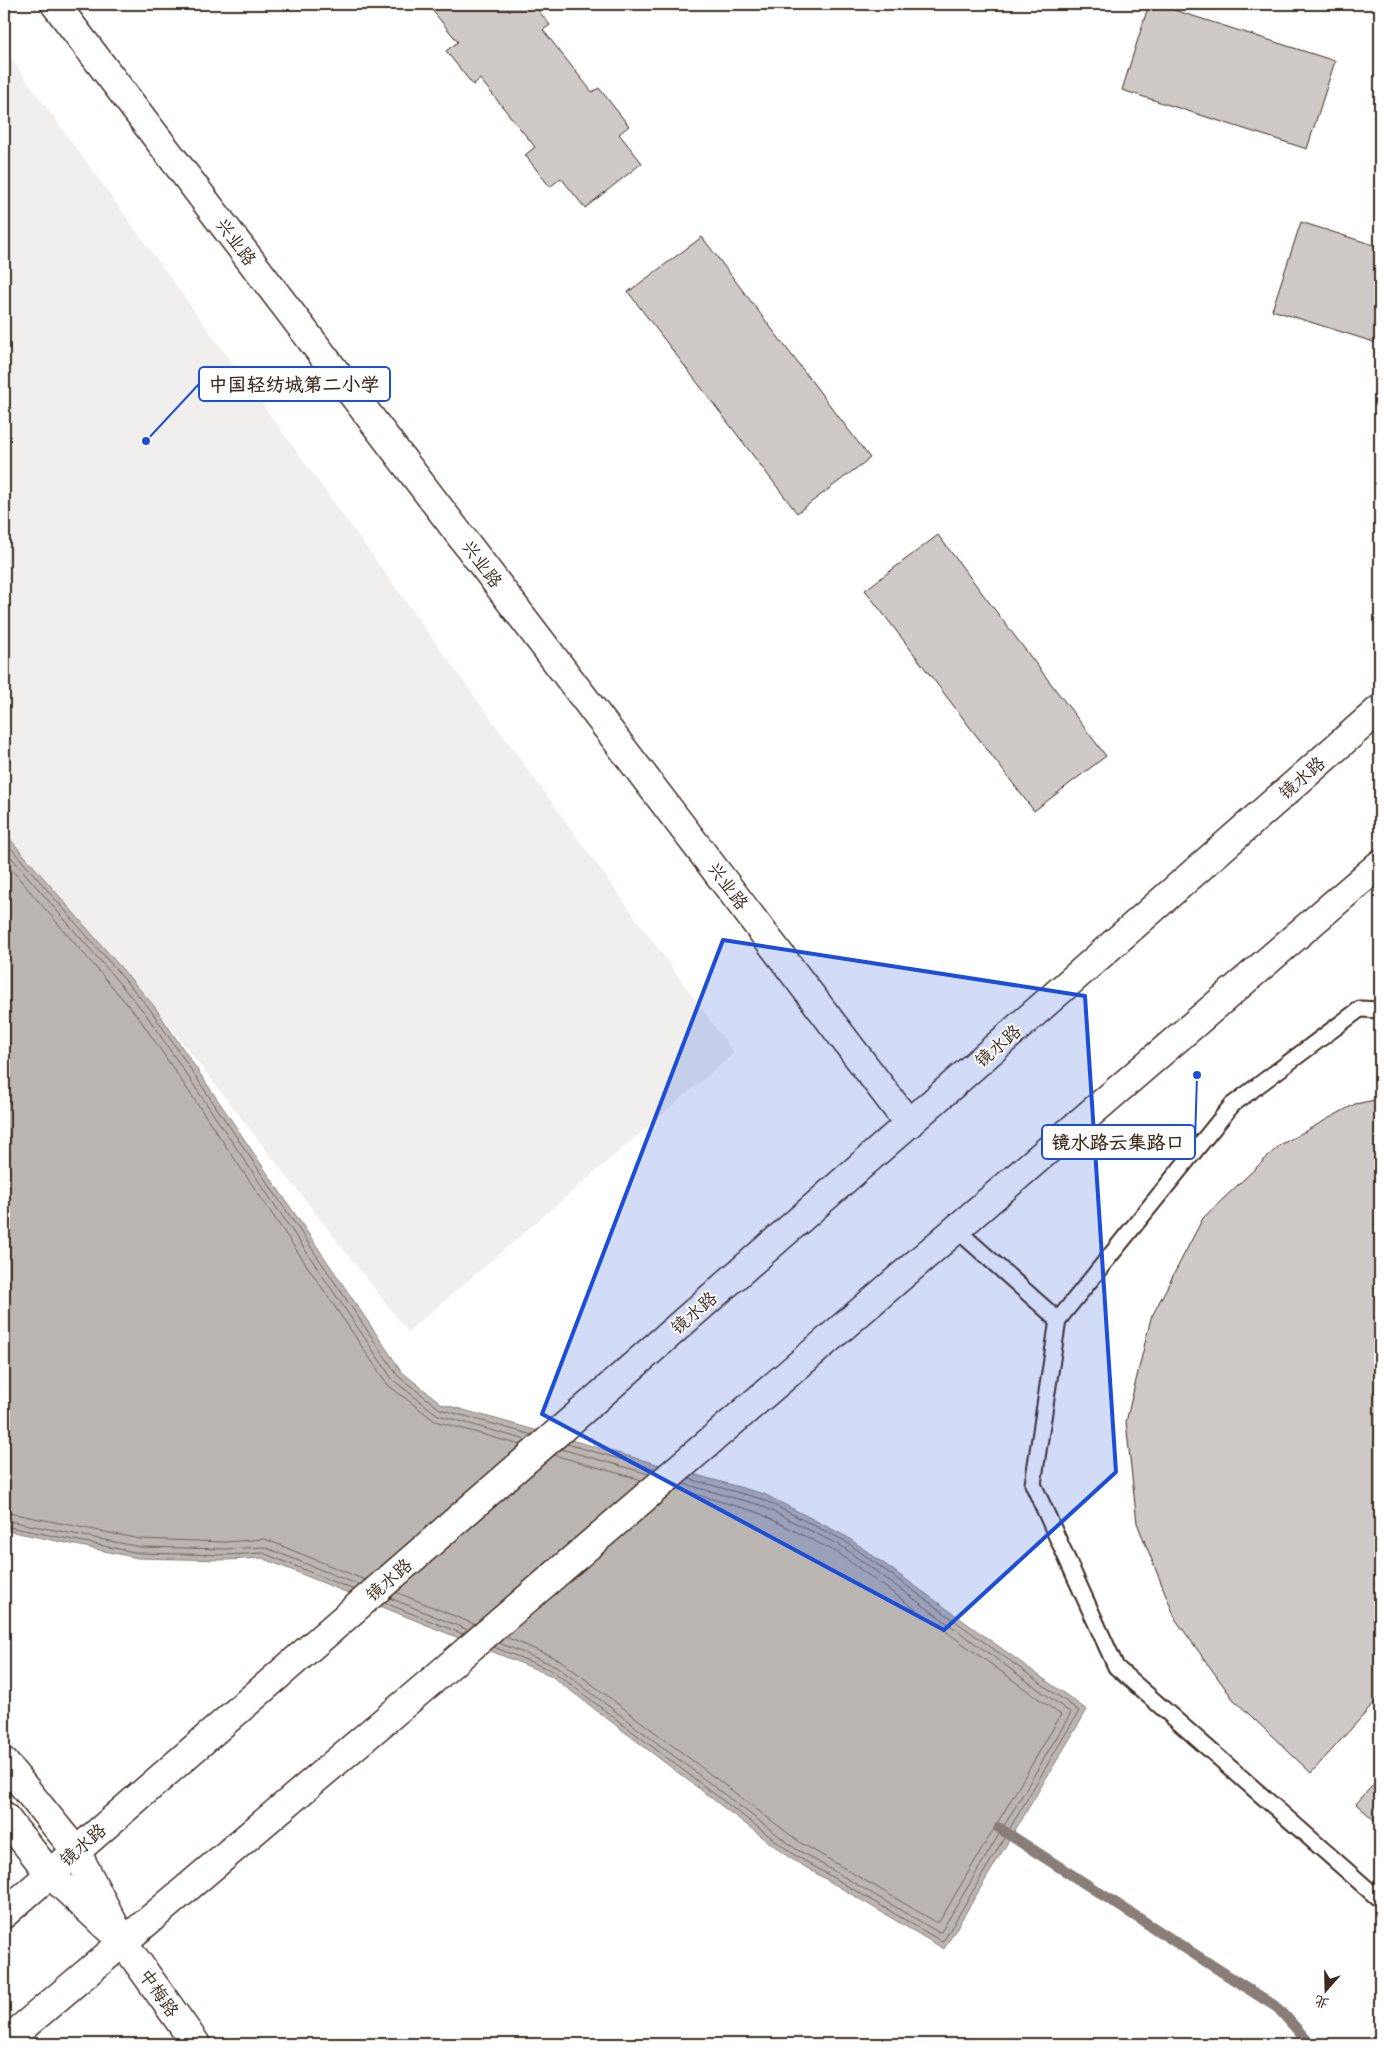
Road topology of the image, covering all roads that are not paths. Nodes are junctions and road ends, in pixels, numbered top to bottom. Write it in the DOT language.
graph roads {
  1 [pos="55,4"];
  2 [pos="1380,709"];
  3 [pos="1380,864"];
  4 [pos="1380,1010"];
  5 [pos="909,1124"];
  6 [pos="956,1229"];
  7 [pos="1058,1320"];
  8 [pos="4,1762"];
  9 [pos="4,1816"];
  10 [pos="76,1851"];
  11 [pos="50,1874"];
  12 [pos="1380,1900"];
  13 [pos="4,1914"];
  14 [pos="123,1942"];
  15 [pos="4,2043"];
  16 [pos="196,2044"];
  1 -- 5 [label="main road, 兴业路"];
  2 -- 5 [label="main road, 镜水路"];
  3 -- 6 [label="main road"];
  4 -- 7 [label="lane"];
  5 -- 10 [label="main road, 镜水路"];
  6 -- 7 [label="lane"];
  6 -- 14 [label="main road"];
  7 -- 12 [label="lane"];
  8 -- 10 [label="main road"];
  9 -- 11 [label="main road"];
  10 -- 11 [label="main road, 镜水路"];
  10 -- 14 [label="main road"];
  11 -- 13 [label="main road, 镜水路"];
  11 -- 14 [label="main road"];
  14 -- 15 [label="main road"];
  14 -- 16 [label="main road, 中梅路"];
}
